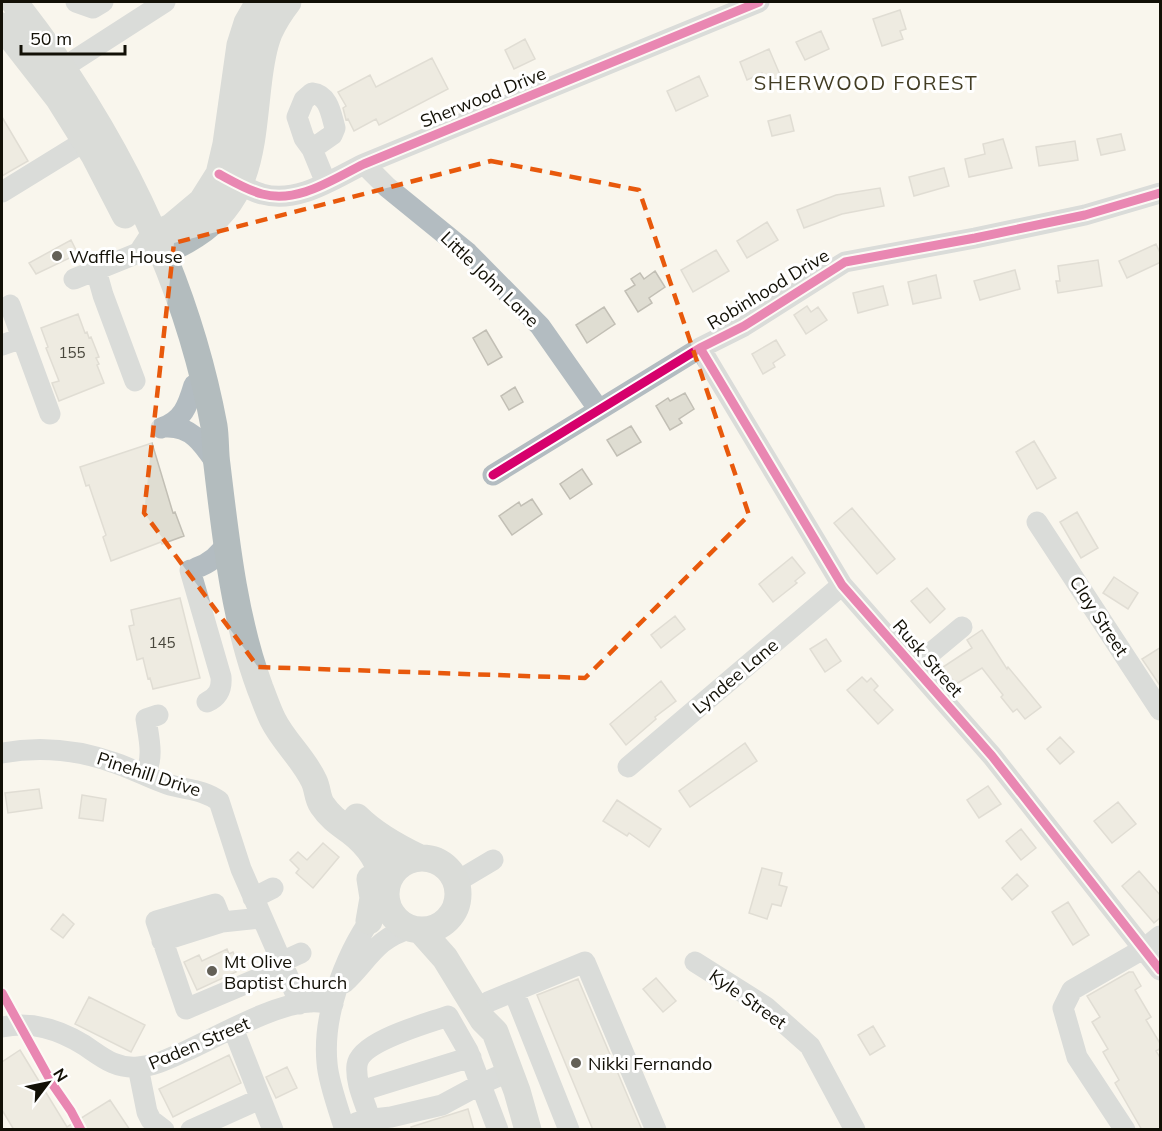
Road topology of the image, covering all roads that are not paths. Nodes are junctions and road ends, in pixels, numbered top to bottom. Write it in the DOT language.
graph roads {
  1 [pos="14,2"];
  2 [pos="76,2"];
  3 [pos="103,2"];
  4 [pos="759,2"];
  5 [pos="156,4"];
  6 [pos="268,4"];
  7 [pos="2,26"];
  8 [pos="64,67"];
  9 [pos="85,141"];
  10 [pos="312,149"];
  11 [pos="364,164"];
  12 [pos="229,179"];
  13 [pos="326,183"];
  14 [pos="2,192"];
  15 [pos="1161,193"];
  16 [pos="141,206"];
  17 [pos="192,210"];
  18 [pos="153,246"];
  19 [pos="96,270"];
  20 [pos="74,279"];
  21 [pos="9,305"];
  22 [pos="22,338"];
  23 [pos="2,345"];
  24 [pos="700,348"];
  25 [pos="135,381"];
  26 [pos="194,385"];
  27 [pos="599,410"];
  28 [pos="50,414"];
  29 [pos="216,463"];
  30 [pos="493,475"];
  31 [pos="1037,522"];
  32 [pos="228,542"];
  33 [pos="197,568"];
  34 [pos="233,576"];
  35 [pos="842,585"];
  36 [pos="962,627"];
  37 [pos="914,667"];
  38 [pos="207,702"];
  39 [pos="1161,710"];
  40 [pos="158,716"];
  41 [pos="2,753"];
  42 [pos="628,767"];
  43 [pos="145,775"];
  44 [pos="315,782"];
  45 [pos="334,820"];
  46 [pos="420,858"];
  47 [pos="493,860"];
  48 [pos="456,882"];
  49 [pos="273,888"];
  50 [pos="386,894"];
  51 [pos="253,898"];
  52 [pos="452,916"];
  53 [pos="261,918"];
  54 [pos="369,921"];
  55 [pos="415,930"];
  56 [pos="1153,942"];
  57 [pos="301,953"];
  58 [pos="695,962"];
  59 [pos="282,965"];
  60 [pos="1161,970"];
  61 [pos="514,992"];
  62 [pos="336,996"];
  63 [pos="488,1002"];
  64 [pos="300,1004"];
  65 [pos="2,1027"];
  66 [pos="233,1028"];
  67 [pos="495,1032"];
  68 [pos="471,1057"];
  69 [pos="138,1067"];
  70 [pos="510,1071"];
  71 [pos="481,1084"];
  72 [pos="361,1091"];
  73 [pos="260,1099"];
  74 [pos="370,1119"];
  75 [pos="345,1129"];
  76 [pos="164,1130"];
  77 [pos="191,1130"];
  78 [pos="273,1130"];
  79 [pos="498,1130"];
  80 [pos="528,1130"];
  81 [pos="569,1130"];
  82 [pos="656,1130"];
  83 [pos="855,1130"];
  84 [pos="1125,1130"];
  1 -- 8 [label="main road"];
  2 -- 3 [label="street"];
  4 -- 11 [label="street, Sherwood Drive"];
  5 -- 8 [label="street"];
  6 -- 12 [label="main road"];
  7 -- 9 [label="main road"];
  8 -- 16 [label="main road"];
  9 -- 14 [label="street"];
  9 -- 18 [label="main road"];
  10 -- 13 [label="street"];
  11 -- 13 [label="street, Sherwood Drive"];
  11 -- 27 [label="street, Little John Lane"];
  12 -- 13 [label="street, Sherwood Drive"];
  12 -- 17 [label="main road"];
  12 -- 18 [label="main road"];
  15 -- 24 [label="street, Robinhood Drive"];
  16 -- 17 [label="main road"];
  16 -- 18 [label="main road"];
  17 -- 18 [label="main road"];
  18 -- 19 [label="street"];
  18 -- 26 [label="main road"];
  18 -- 29 [label="main road"];
  19 -- 20 [label="street"];
  19 -- 25 [label="street"];
  21 -- 22 [label="street"];
  22 -- 23 [label="street"];
  22 -- 28 [label="street"];
  24 -- 27 [label="street, Robinhood Drive"];
  24 -- 35 [label="street, Rusk Street"];
  26 -- 29 [label="main road"];
  26 -- 29 [label="street"];
  27 -- 30 [label="street, Robinhood Drive"];
  29 -- 32 [label="main road"];
  31 -- 39 [label="street, Clay Street"];
  32 -- 33 [label="street"];
  32 -- 34 [label="main road"];
  33 -- 34 [label="street"];
  33 -- 38 [label="street"];
  34 -- 44 [label="main road"];
  35 -- 37 [label="street, Rusk Street"];
  35 -- 42 [label="street, Lyndee Lane"];
  36 -- 37 [label="street"];
  37 -- 56 [label="street, Rusk Street"];
  40 -- 43 [label="street"];
  41 -- 43 [label="street, Pinehill Drive"];
  43 -- 51 [label="street, Pinehill Drive"];
  44 -- 45 [label="main road"];
  44 -- 46 [label="main road"];
  45 -- 50 [label="main road"];
  45 -- 54 [label="main road"];
  46 -- 48 [label="main road"];
  46 -- 50 [label="main road"];
  47 -- 48 [label="street"];
  48 -- 52 [label="main road"];
  49 -- 51 [label="street"];
  50 -- 54 [label="street"];
  50 -- 55 [label="main road"];
  51 -- 53 [label="street, Pinehill Drive"];
  52 -- 55 [label="main road"];
  52 -- 63 [label="main road"];
  53 -- 59 [label="street, Pinehill Drive"];
  53 -- 59 [label="street"];
  54 -- 62 [label="street"];
  55 -- 62 [label="street"];
  55 -- 67 [label="main road"];
  56 -- 60 [label="street, Rusk Street"];
  56 -- 84 [label="street"];
  57 -- 59 [label="street"];
  58 -- 83 [label="street, Kyle Street"];
  59 -- 64 [label="street, Pinehill Drive"];
  61 -- 63 [label="street"];
  61 -- 81 [label="street"];
  61 -- 82 [label="street"];
  62 -- 64 [label="street, Paden Street"];
  62 -- 75 [label="street"];
  63 -- 67 [label="main road"];
  64 -- 66 [label="street, Paden Street"];
  65 -- 69 [label="street, Paden Street"];
  66 -- 69 [label="street, Paden Street"];
  66 -- 73 [label="street"];
  67 -- 70 [label="main road"];
  68 -- 71 [label="street"];
  68 -- 72 [label="street"];
  68 -- 72 [label="street"];
  69 -- 76 [label="street"];
  70 -- 71 [label="street"];
  70 -- 80 [label="main road"];
  71 -- 74 [label="street"];
  71 -- 79 [label="street"];
  72 -- 74 [label="street"];
  73 -- 77 [label="street"];
  73 -- 78 [label="street"];
  74 -- 75 [label="street"];
}
